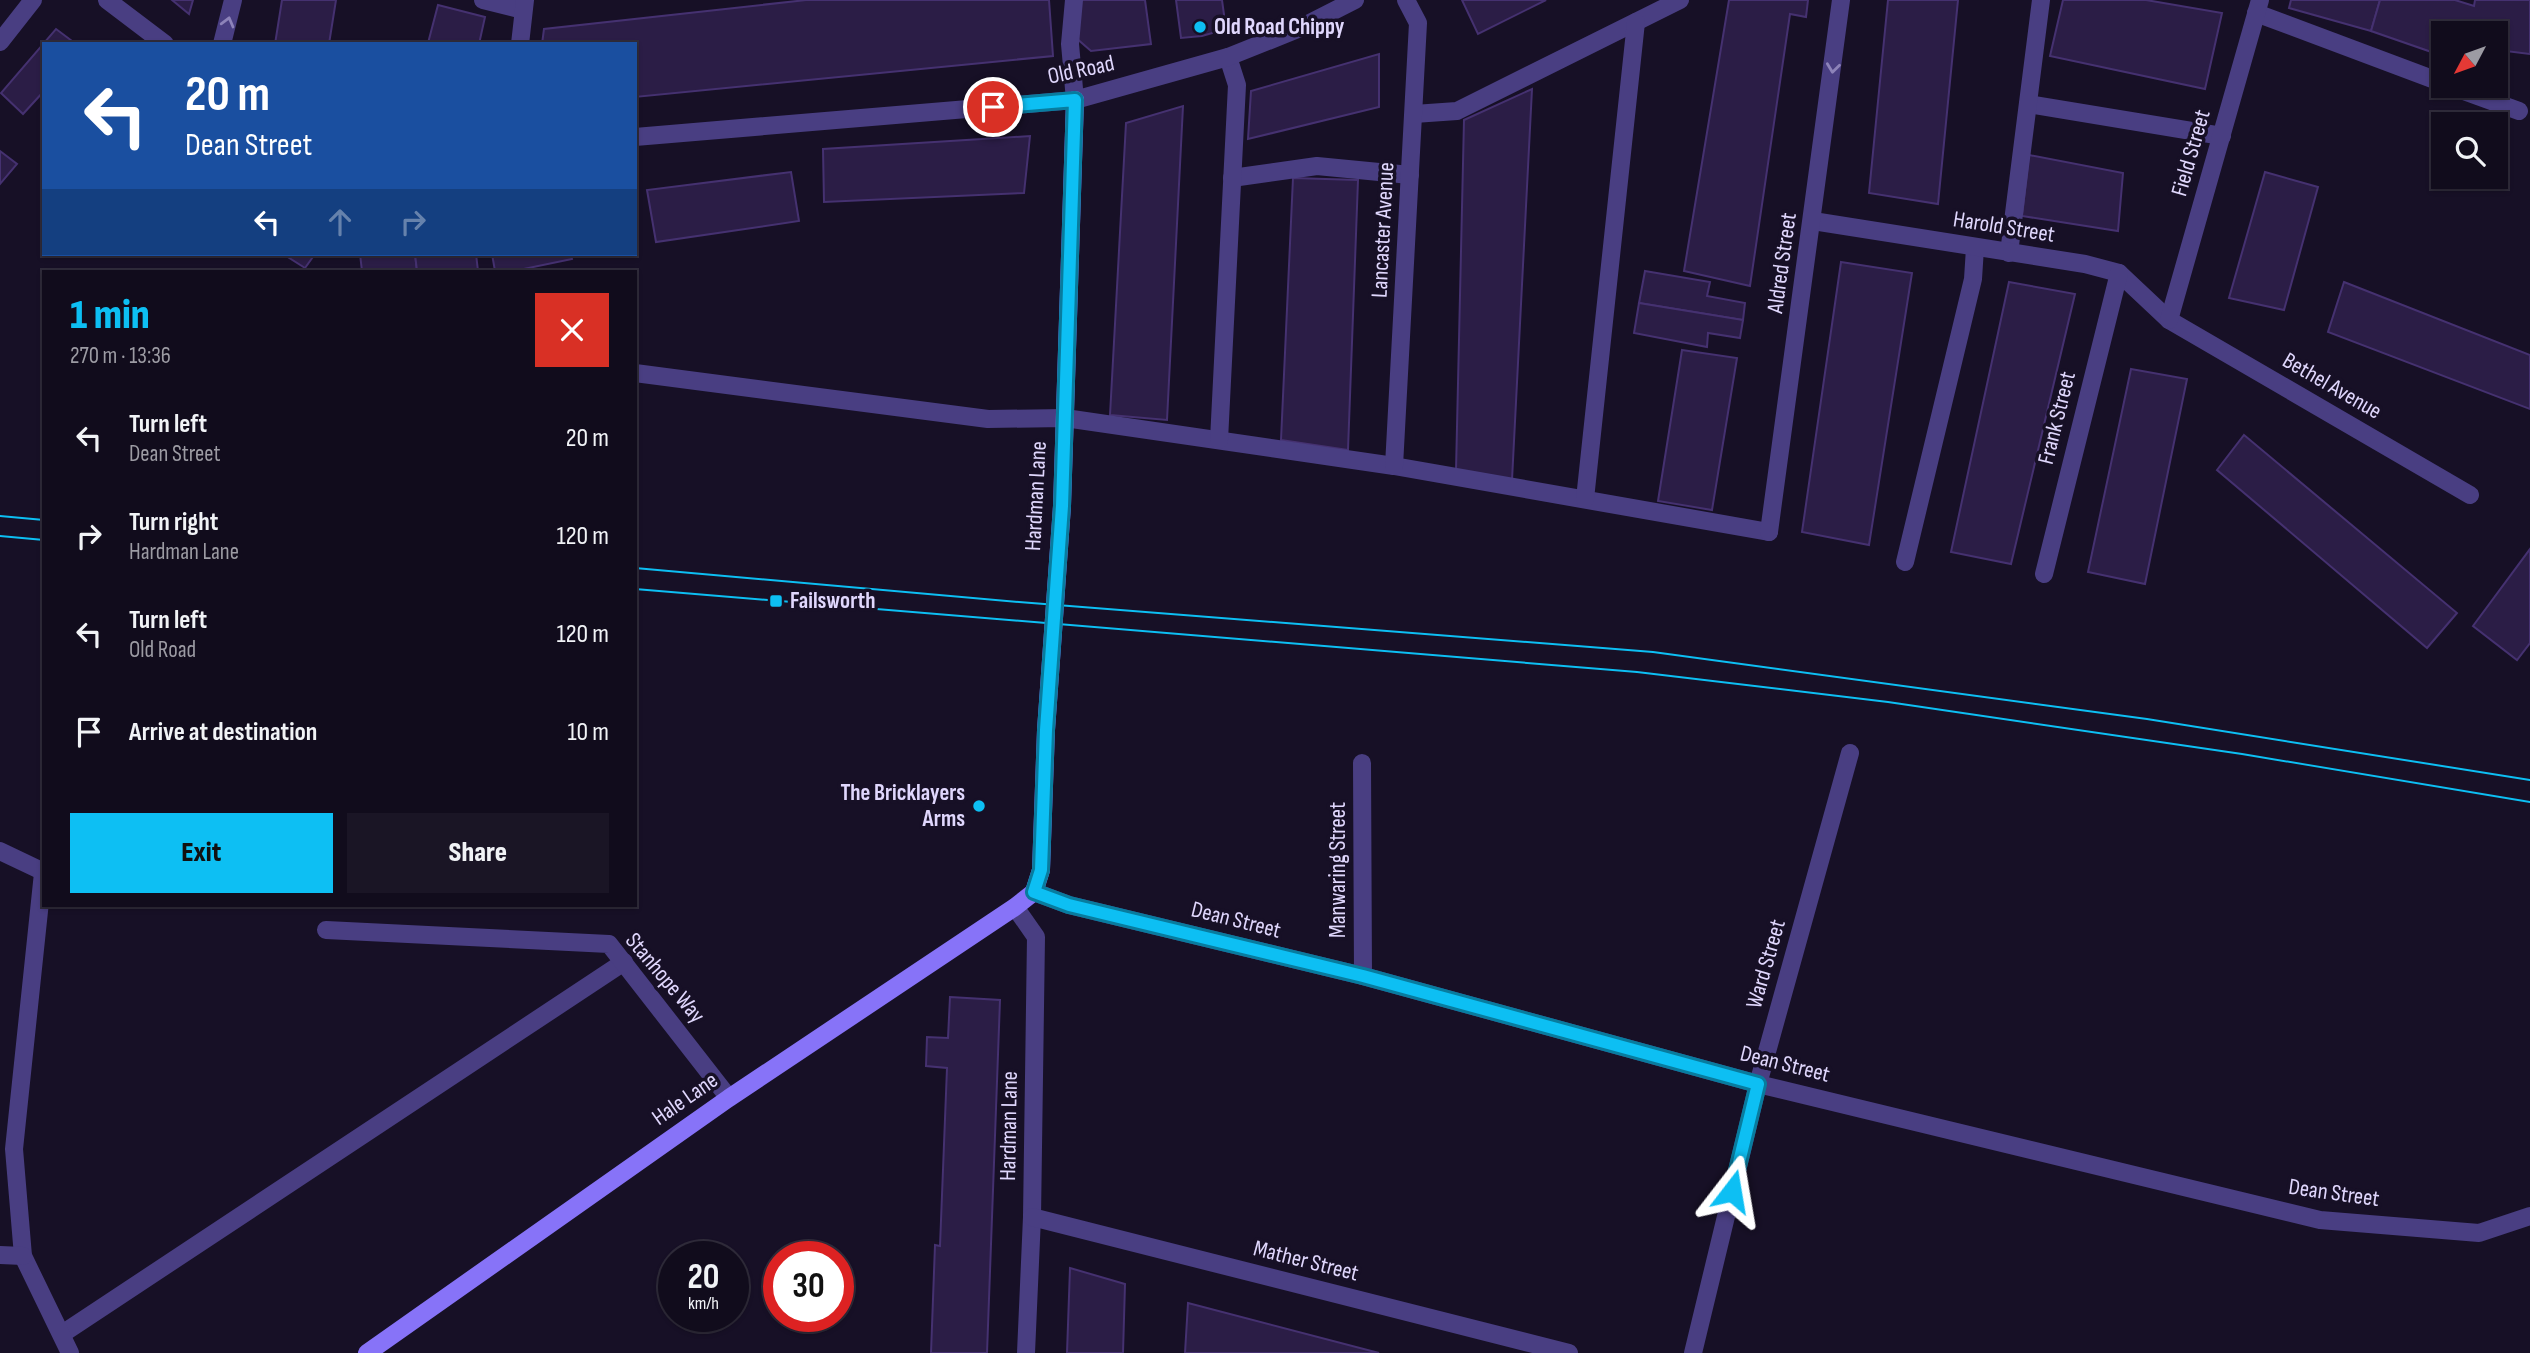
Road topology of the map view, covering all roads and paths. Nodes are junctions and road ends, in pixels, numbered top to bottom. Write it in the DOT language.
graph roads {
  1 [pos="33,0"];
  2 [pos="107,0"];
  3 [pos="233,0"];
  4 [pos="482,0"];
  5 [pos="1074,0"];
  6 [pos="1355,0"];
  7 [pos="1406,0"];
  8 [pos="1680,0"];
  9 [pos="1841,0"];
  10 [pos="2040,0"];
  11 [pos="524,5"];
  12 [pos="2258,6"];
  13 [pos="1636,22"];
  14 [pos="0,42"];
  15 [pos="163,42"];
  16 [pos="222,42"];
  17 [pos="520,42"];
  18 [pos="1228,57"];
  19 [pos="2431,78"];
  20 [pos="2483,98"];
  21 [pos="1075,100"];
  22 [pos="2028,104"];
  23 [pos="2519,111"];
  24 [pos="1413,114"];
  25 [pos="2222,136"];
  26 [pos="637,137"];
  27 [pos="1410,175"];
  28 [pos="1232,178"];
  29 [pos="1813,221"];
  30 [pos="1975,248"];
  31 [pos="2009,253"];
  32 [pos="2119,273"];
  33 [pos="2169,320"];
  34 [pos="637,373"];
  35 [pos="1065,418"];
  36 [pos="1219,440"];
  37 [pos="1394,466"];
  38 [pos="2470,495"];
  39 [pos="1585,499"];
  40 [pos="1905,562"];
  41 [pos="2044,574"];
  42 [pos="1850,753"];
  43 [pos="1362,763"];
  44 [pos="0,851"];
  45 [pos="42,872"];
  46 [pos="42,882"];
  47 [pos="1034,892"];
  48 [pos="1014,906"];
  49 [pos="326,930"];
  50 [pos="624,962"];
  51 [pos="1363,976"];
  52 [pos="1758,1084"];
  53 [pos="729,1098"];
  54 [pos="2530,1216"];
  55 [pos="1032,1217"];
  56 [pos="0,1255"];
  57 [pos="23,1256"];
  58 [pos="62,1334"];
  59 [pos="70,1353"];
  60 [pos="367,1353"];
  61 [pos="1026,1353"];
  62 [pos="1569,1353"];
  63 [pos="1693,1353"];
  1 -- 14 [label="street"];
  2 -- 15 [label="street"];
  16 -- 3 [label="street, one-way"];
  4 -- 11 [label="street"];
  5 -- 21 [label="street"];
  6 -- 18 [label="street, Old Road"];
  7 -- 24 [label="street, Lancaster Avenue"];
  8 -- 13 [label="street"];
  9 -- 29 [label="street, Aldred Street, one-way"];
  10 -- 22 [label="street"];
  11 -- 17 [label="street"];
  12 -- 19 [label="street"];
  12 -- 25 [label="street, Field Street"];
  13 -- 24 [label="street"];
  13 -- 39 [label="street"];
  18 -- 21 [label="street, Old Road"];
  18 -- 28 [label="street"];
  20 -- 23 [label="street"];
  21 -- 26 [label="street, Old Road"];
  21 -- 35 [label="street, Hardman Lane"];
  22 -- 25 [label="street"];
  22 -- 31 [label="street"];
  24 -- 27 [label="street, Lancaster Avenue"];
  25 -- 33 [label="street, Field Street"];
  27 -- 28 [label="street"];
  27 -- 37 [label="street, Lancaster Avenue"];
  28 -- 36 [label="street"];
  29 -- 30 [label="street, Harold Street"];
  29 -- 39 [label="street, Aldred Street"];
  30 -- 31 [label="street, Harold Street"];
  30 -- 40 [label="street"];
  31 -- 32 [label="street, Harold Street"];
  32 -- 33 [label="street, Harold Street"];
  32 -- 41 [label="street, Frank Street"];
  33 -- 38 [label="street, Bethel Avenue"];
  34 -- 35 [label="street"];
  35 -- 36 [label="street"];
  35 -- 47 [label="street, Hardman Lane"];
  36 -- 37 [label="street"];
  37 -- 39 [label="street"];
  42 -- 52 [label="street, Ward Street"];
  43 -- 51 [label="street, Manwaring Street"];
  44 -- 45 [label="street"];
  46 -- 57 [label="street"];
  47 -- 48 [label="street, Hale Lane"];
  47 -- 51 [label="street, Dean Street"];
  48 -- 53 [label="street, Hale Lane"];
  48 -- 55 [label="street, Hardman Lane"];
  49 -- 50 [label="street, Stanhope Way"];
  50 -- 53 [label="street, Stanhope Way"];
  50 -- 58 [label="street"];
  51 -- 52 [label="street, Dean Street"];
  52 -- 54 [label="street, Dean Street"];
  52 -- 63 [label="street, Ward Street"];
  53 -- 60 [label="street, Hale Lane"];
  55 -- 61 [label="street, Hardman Lane"];
  55 -- 62 [label="street, Mather Street"];
  56 -- 57 [label="street"];
  57 -- 58 [label="street"];
  58 -- 59 [label="street"];
}
